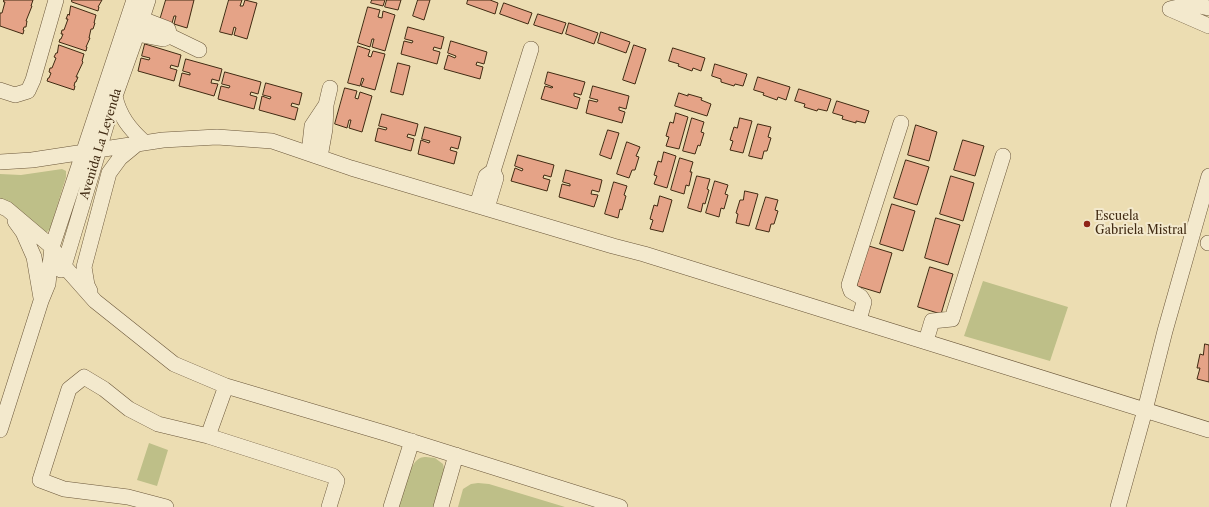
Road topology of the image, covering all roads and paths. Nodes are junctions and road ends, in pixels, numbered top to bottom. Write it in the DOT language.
graph roads {
  1 [pos="56,0"];
  2 [pos="134,0"];
  3 [pos="148,0"];
  4 [pos="1209,8"];
  5 [pos="142,19"];
  6 [pos="1209,26"];
  7 [pos="137,34"];
  8 [pos="170,36"];
  9 [pos="531,49"];
  10 [pos="199,50"];
  11 [pos="330,88"];
  12 [pos="0,90"];
  13 [pos="115,96"];
  14 [pos="901,123"];
  15 [pos="141,143"];
  16 [pos="99,149"];
  17 [pos="84,151"];
  18 [pos="314,155"];
  19 [pos="1003,156"];
  20 [pos="0,162"];
  21 [pos="1209,176"];
  22 [pos="3,207"];
  23 [pos="482,207"];
  24 [pos="52,248"];
  25 [pos="64,266"];
  26 [pos="48,284"];
  27 [pos="41,301"];
  28 [pos="95,301"];
  29 [pos="859,320"];
  30 [pos="926,341"];
  31 [pos="226,386"];
  32 [pos="1145,410"];
  33 [pos="0,430"];
  34 [pos="1209,430"];
  35 [pos="208,436"];
  36 [pos="412,441"];
  37 [pos="456,455"];
  38 [pos="166,507"];
  39 [pos="329,507"];
  40 [pos="391,507"];
  41 [pos="440,507"];
  42 [pos="620,507"];
  43 [pos="1118,507"];
  1 -- 12 [label="street"];
  2 -- 17 [label="street, Avenida La Leyenda"];
  3 -- 5 [label="street, Avenida La Leyenda"];
  4 -- 6 [label="street"];
  5 -- 7 [label="street, Avenida La Leyenda"];
  5 -- 8 [label="street"];
  7 -- 8 [label="street"];
  7 -- 13 [label="street, Avenida La Leyenda"];
  8 -- 10 [label="street"];
  9 -- 23 [label="street"];
  11 -- 18 [label="street"];
  13 -- 15 [label="street"];
  13 -- 16 [label="street, Avenida La Leyenda"];
  14 -- 29 [label="street"];
  15 -- 16 [label="street"];
  15 -- 18 [label="street"];
  15 -- 28 [label="street"];
  16 -- 17 [label="street"];
  16 -- 25 [label="street, Avenida La Leyenda"];
  17 -- 20 [label="street"];
  17 -- 24 [label="street, Avenida La Leyenda"];
  18 -- 23 [label="street"];
  19 -- 30 [label="street"];
  21 -- 32 [label="street"];
  22 -- 24 [label="street"];
  22 -- 27 [label="street"];
  23 -- 29 [label="street"];
  24 -- 25 [label="street"];
  24 -- 26 [label="street, Avenida La Leyenda"];
  25 -- 26 [label="street, Avenida La Leyenda"];
  25 -- 28 [label="street"];
  26 -- 27 [label="street, Avenida La Leyenda"];
  27 -- 33 [label="street, Avenida La Leyenda"];
  28 -- 31 [label="street"];
  29 -- 30 [label="street"];
  30 -- 32 [label="street"];
  31 -- 35 [label="street"];
  31 -- 36 [label="street"];
  32 -- 34 [label="street"];
  32 -- 43 [label="street"];
  35 -- 38 [label="street"];
  35 -- 39 [label="street"];
  36 -- 37 [label="street"];
  36 -- 40 [label="street"];
  37 -- 41 [label="street"];
  37 -- 42 [label="street"];
}
